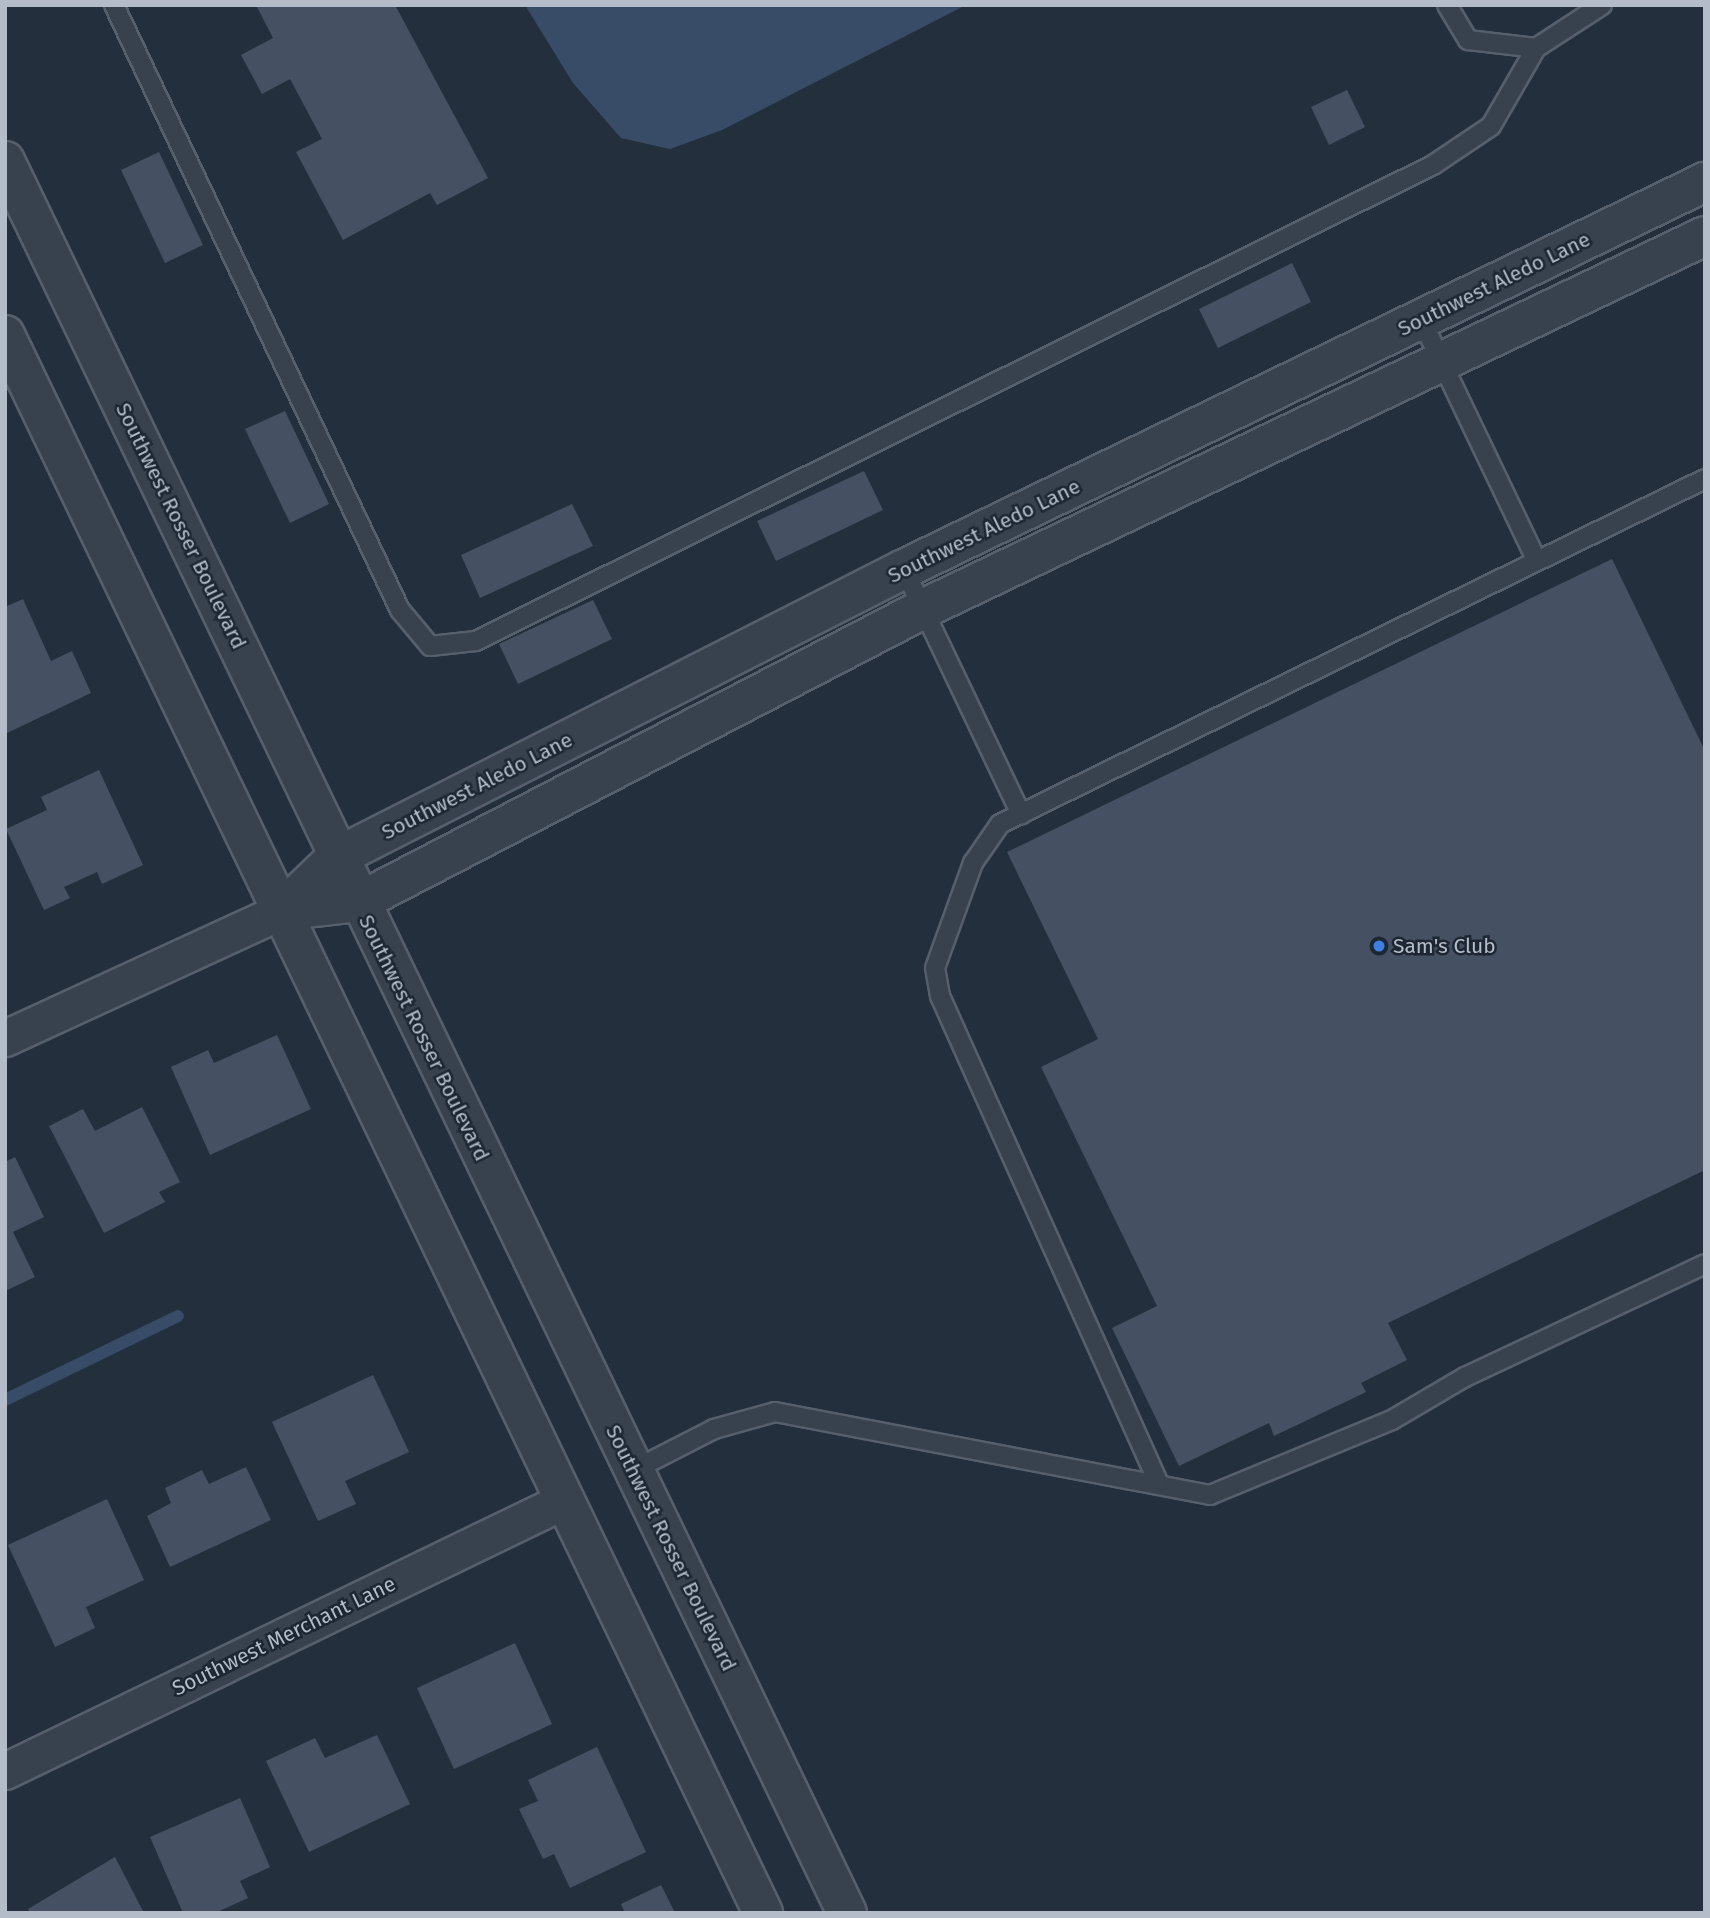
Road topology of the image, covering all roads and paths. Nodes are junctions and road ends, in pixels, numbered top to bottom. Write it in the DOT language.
graph roads {
  1 [pos="114,5"];
  2 [pos="1447,5"];
  3 [pos="1602,5"];
  4 [pos="1536,48"];
  5 [pos="5,161"];
  6 [pos="1705,182"];
  7 [pos="1705,236"];
  8 [pos="1421,319"];
  9 [pos="5,335"];
  10 [pos="1441,362"];
  11 [pos="1705,479"];
  12 [pos="1537,561"];
  13 [pos="904,569"];
  14 [pos="923,608"];
  15 [pos="1021,814"];
  16 [pos="337,857"];
  17 [pos="359,902"];
  18 [pos="281,911"];
  19 [pos="5,1038"];
  20 [pos="1705,1264"];
  21 [pos="634,1470"];
  22 [pos="1159,1484"];
  23 [pos="563,1501"];
  24 [pos="5,1771"];
  25 [pos="763,1913"];
  26 [pos="847,1913"];
  1 -- 4 [label="lane"];
  2 -- 4 [label="lane"];
  3 -- 4 [label="lane"];
  5 -- 16 [label="street, Southwest Rosser Boulevard"];
  6 -- 8 [label="street, Southwest Aledo Lane"];
  7 -- 10 [label="street, Southwest Aledo Lane"];
  8 -- 10 [label="lane"];
  8 -- 13 [label="street, Southwest Aledo Lane"];
  9 -- 18 [label="street"];
  10 -- 12 [label="lane"];
  10 -- 14 [label="street, Southwest Aledo Lane"];
  11 -- 12 [label="lane"];
  12 -- 15 [label="lane"];
  13 -- 14 [label="lane"];
  13 -- 16 [label="street, Southwest Aledo Lane"];
  14 -- 15 [label="lane"];
  14 -- 17 [label="street, Southwest Aledo Lane"];
  15 -- 22 [label="lane"];
  16 -- 17 [label="street, Southwest Rosser Boulevard"];
  16 -- 18 [label="street, Southwest Aledo Lane"];
  17 -- 18 [label="street, Southwest Aledo Lane"];
  17 -- 21 [label="street, Southwest Rosser Boulevard"];
  18 -- 19 [label="street, Southwest Aledo Lane"];
  18 -- 23 [label="street"];
  20 -- 22 [label="lane"];
  21 -- 22 [label="lane"];
  21 -- 26 [label="street, Southwest Rosser Boulevard"];
  23 -- 24 [label="street, Southwest Merchant Lane"];
  23 -- 25 [label="street"];
}
